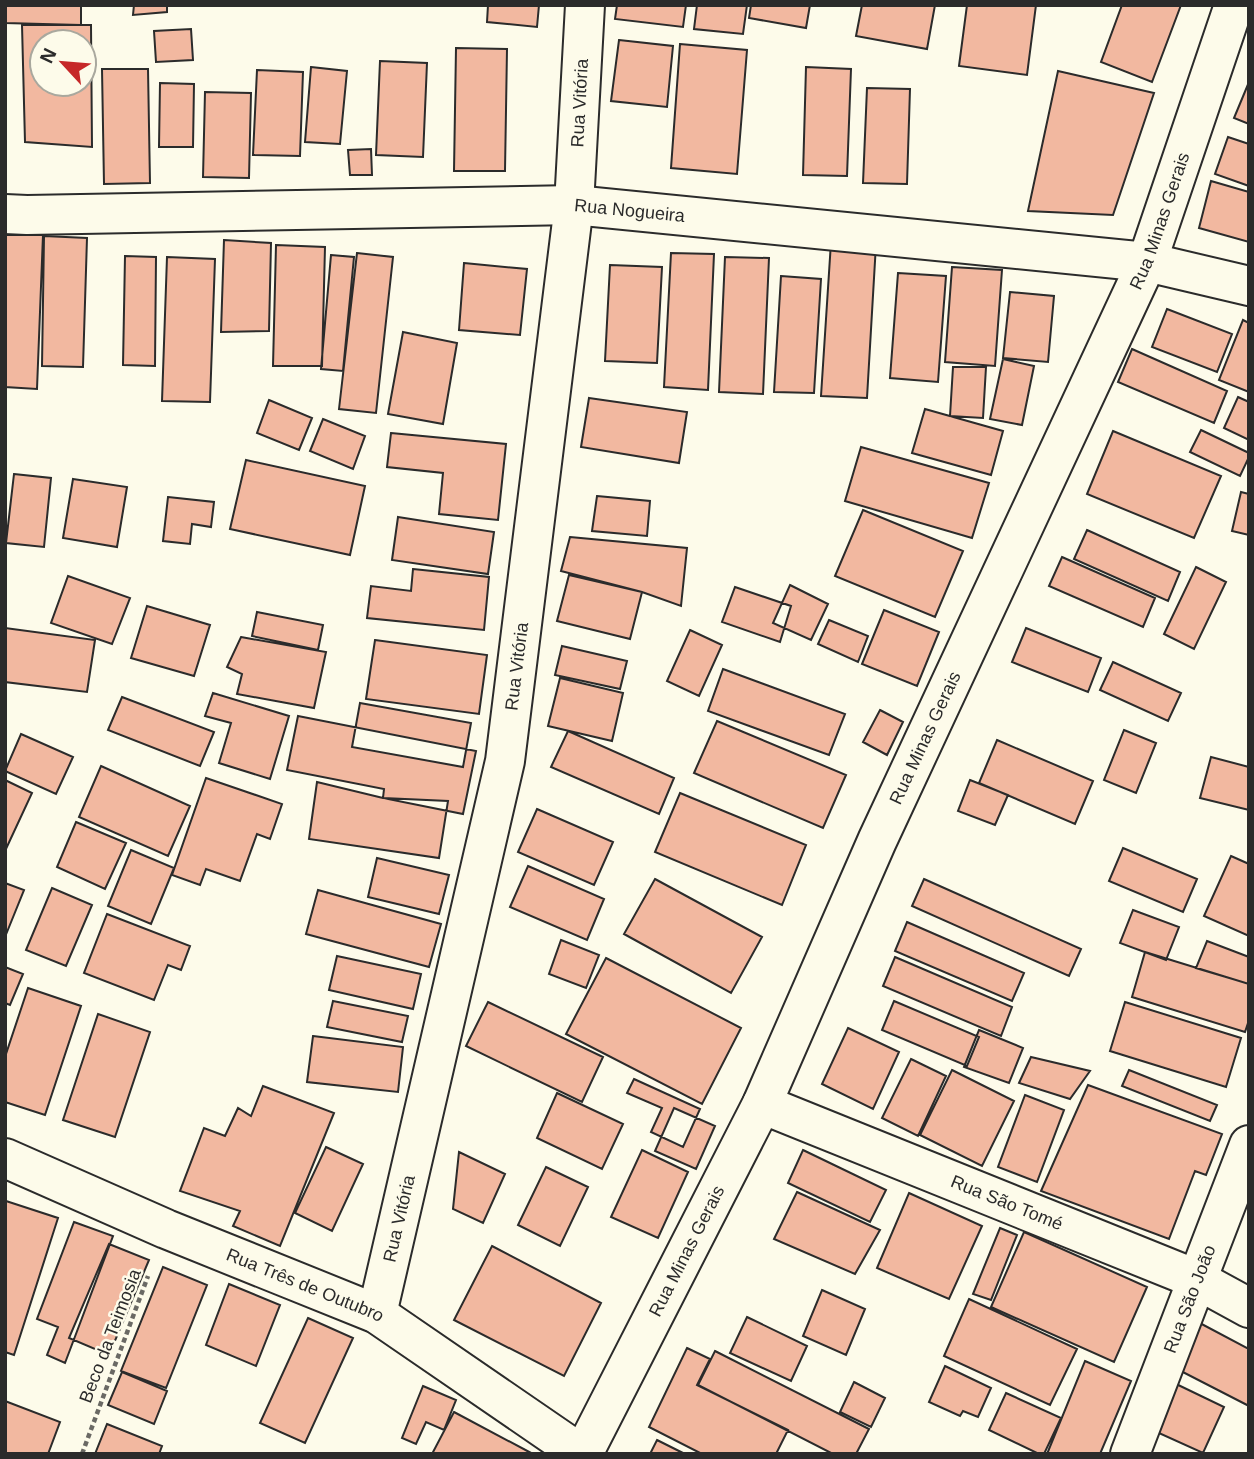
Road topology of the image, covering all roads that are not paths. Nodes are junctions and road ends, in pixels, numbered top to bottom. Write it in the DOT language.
graph roads {
  1 [pos="584,5"];
  2 [pos="1234,5"];
  3 [pos="574,205"];
  4 [pos="5,214"];
  5 [pos="1147,262"];
  6 [pos="1249,286"];
  7 [pos="762,1104"];
  8 [pos="1249,1145"];
  9 [pos="5,1158"];
  10 [pos="1196,1279"];
  11 [pos="1249,1308"];
  12 [pos="377,1314"];
  13 [pos="582,1454"];
  14 [pos="1130,1454"];
  1 -- 3 [label="street, Rua Vitória"];
  2 -- 5 [label="street, Rua Minas Gerais"];
  3 -- 4 [label="street, Rua Nogueira"];
  3 -- 5 [label="street, Rua Nogueira"];
  3 -- 12 [label="street, Rua Vitória"];
  5 -- 6 [label="street, Rua Nogueira"];
  5 -- 7 [label="street, Rua Minas Gerais"];
  7 -- 10 [label="street, Rua São Tomé"];
  7 -- 13 [label="street, Rua Minas Gerais"];
  8 -- 10 [label="street, Rua São João"];
  9 -- 12 [label="street, Rua Três de Outubro"];
  10 -- 11 [label="street, Rua São Tomé"];
  10 -- 14 [label="street, Rua São João"];
  12 -- 13 [label="street, Rua Três de Outubro"];
}
